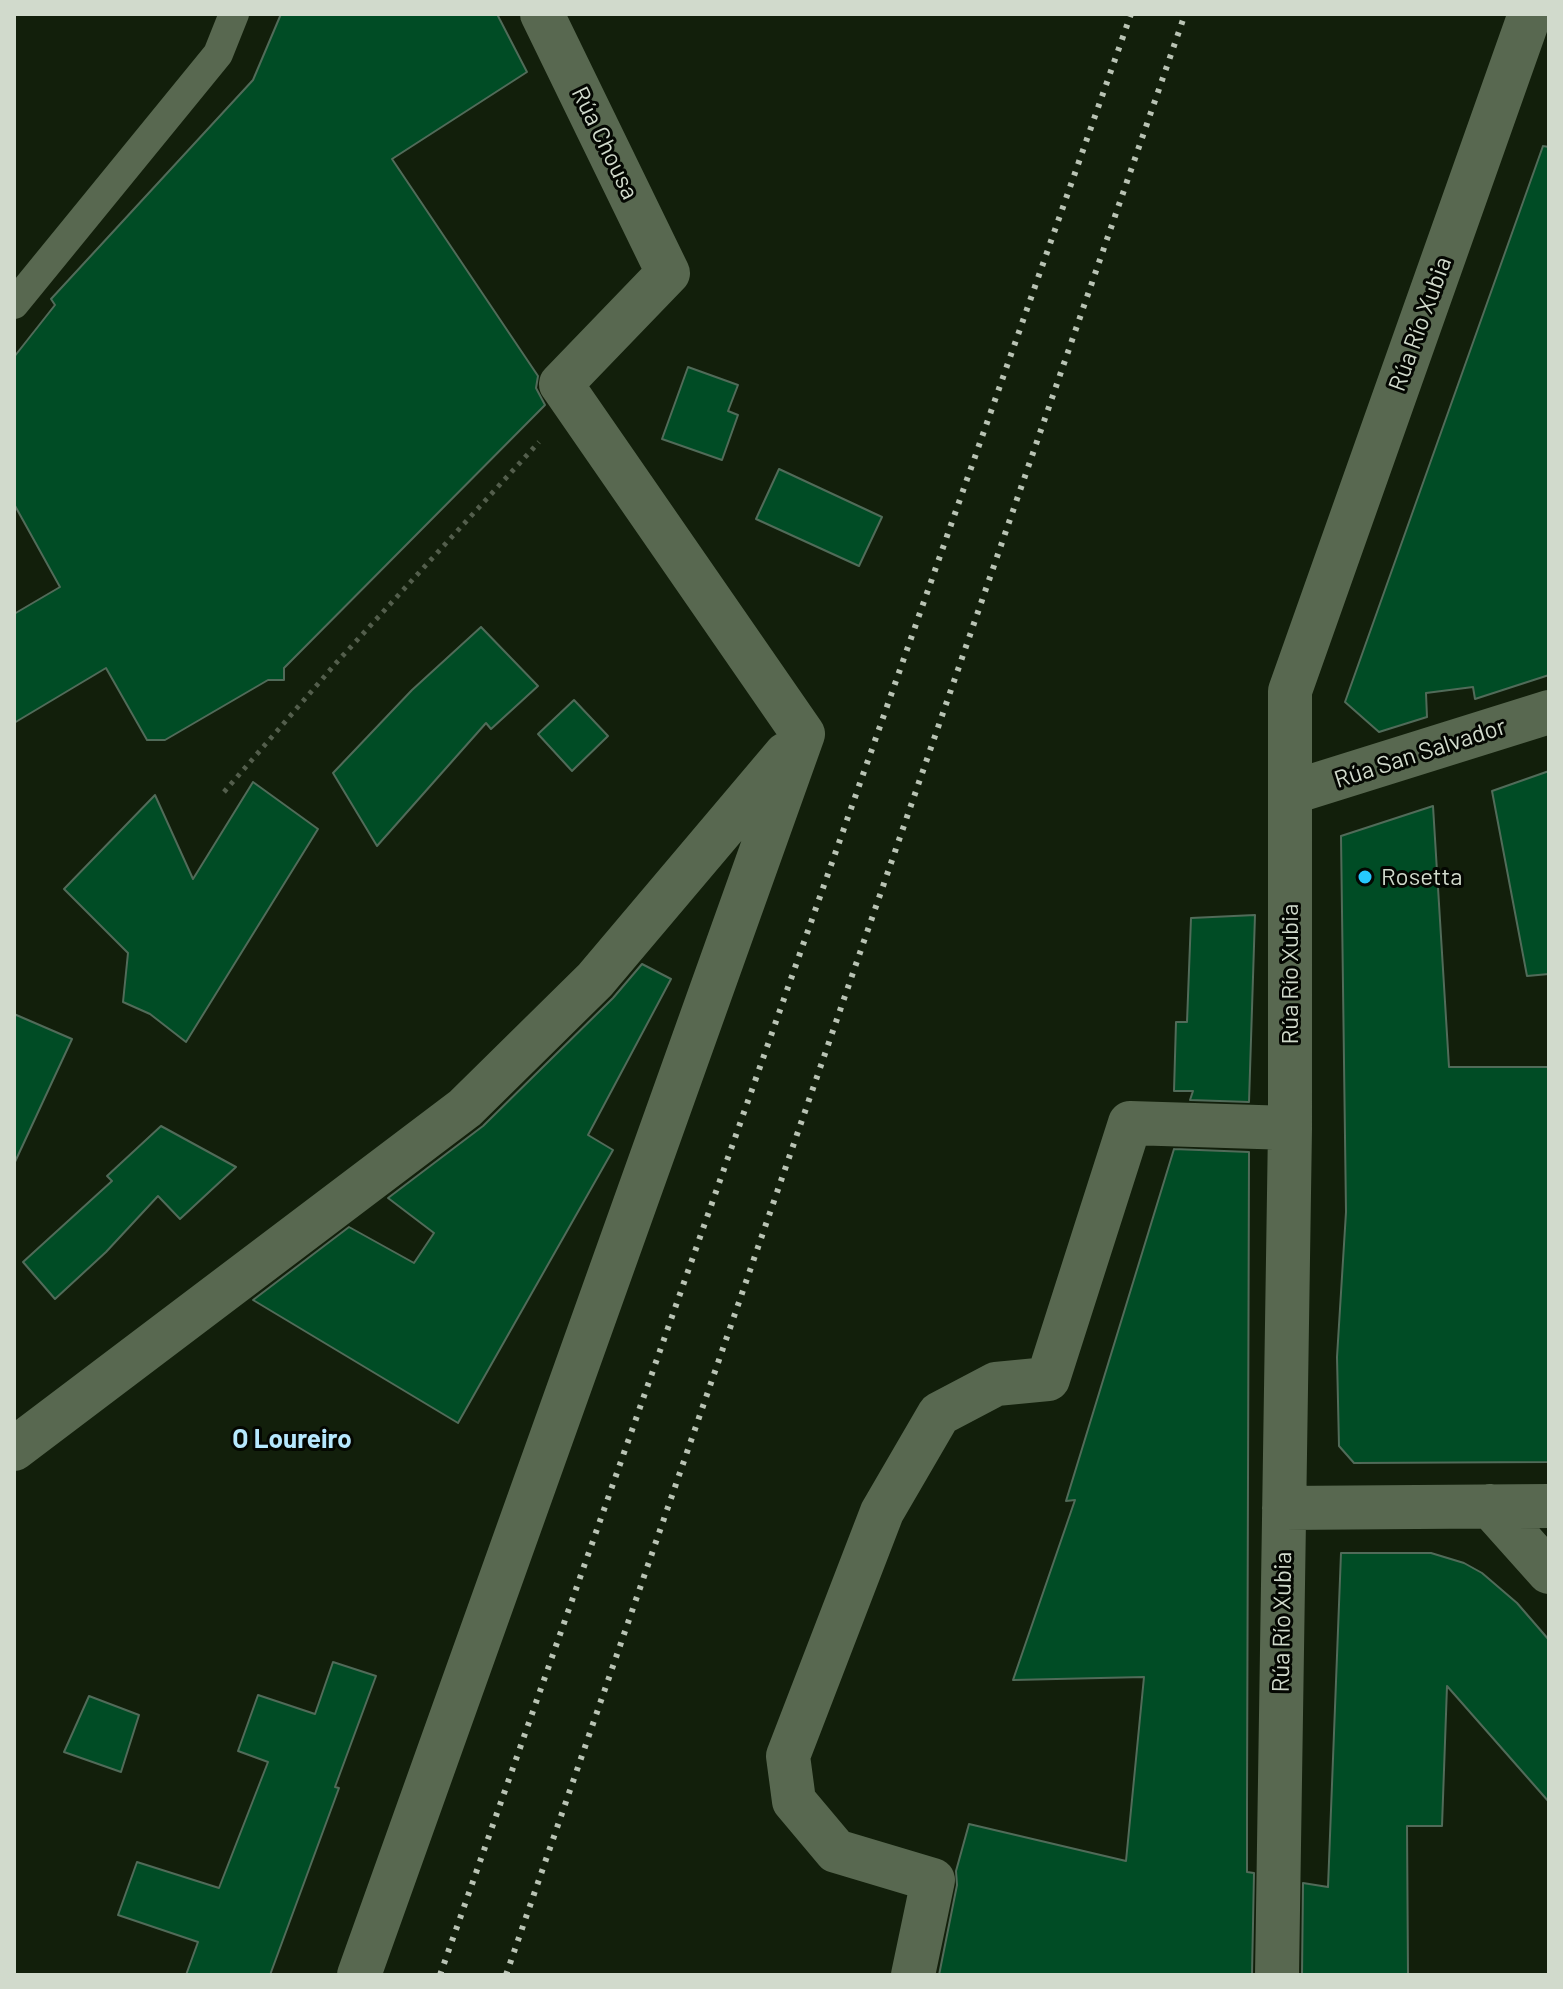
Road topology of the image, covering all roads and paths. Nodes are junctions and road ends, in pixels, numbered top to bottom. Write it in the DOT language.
graph roads {
  1 [pos="234,14"];
  2 [pos="542,14"];
  3 [pos="1530,14"];
  4 [pos="14,304"];
  5 [pos="575,403"];
  6 [pos="1549,712"];
  7 [pos="803,734"];
  8 [pos="224,792"];
  9 [pos="1290,793"];
  10 [pos="1290,1128"];
  11 [pos="14,1449"];
  12 [pos="1490,1506"];
  13 [pos="1549,1506"];
  14 [pos="1284,1508"];
  15 [pos="1549,1572"];
  16 [pos="359,1975"];
  17 [pos="913,1975"];
  18 [pos="1277,1975"];
  1 -- 4 [label="lane"];
  2 -- 5 [label="street, Rúa Chousa"];
  3 -- 9 [label="street, Rúa Río Xubia"];
  5 -- 7 [label="street"];
  5 -- 8 [label="path"];
  6 -- 9 [label="street, Rúa San Salvador"];
  7 -- 11 [label="street"];
  7 -- 16 [label="street"];
  9 -- 10 [label="street, Rúa Río Xubia"];
  10 -- 14 [label="street, Rúa Río Xubia"];
  10 -- 17 [label="street"];
  12 -- 13 [label="street"];
  12 -- 14 [label="street"];
  12 -- 15 [label="street"];
  14 -- 18 [label="street, Rúa Río Xubia"];
}
